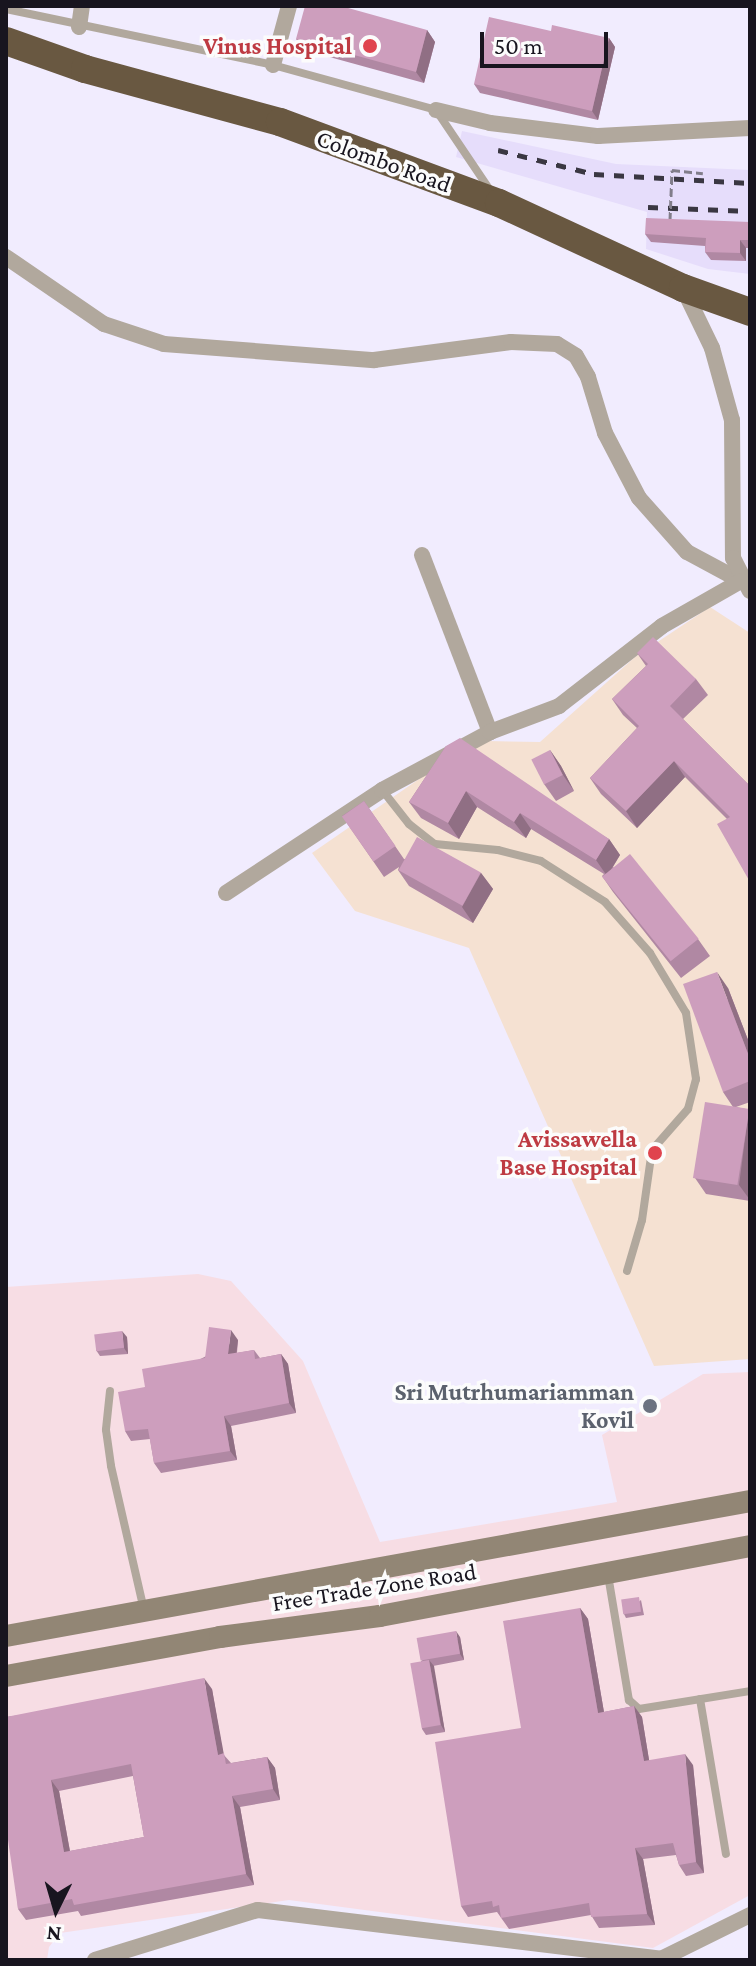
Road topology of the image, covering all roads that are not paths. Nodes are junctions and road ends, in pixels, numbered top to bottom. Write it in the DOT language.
graph roads {
  1 [pos="82,6"];
  2 [pos="289,6"];
  3 [pos="6,9"];
  4 [pos="79,27"];
  5 [pos="6,41"];
  6 [pos="273,65"];
  7 [pos="436,110"];
  8 [pos="750,128"];
  9 [pos="499,203"];
  10 [pos="6,257"];
  11 [pos="683,288"];
  12 [pos="750,312"];
  13 [pos="422,555"];
  14 [pos="746,586"];
  15 [pos="490,732"];
  16 [pos="382,790"];
  17 [pos="226,893"];
  18 [pos="627,1271"];
  19 [pos="110,1391"];
  20 [pos="750,1501"];
  21 [pos="750,1546"];
  22 [pos="607,1570"];
  23 [pos="144,1611"];
  24 [pos="6,1636"];
  25 [pos="6,1676"];
  26 [pos="750,1691"];
  27 [pos="700,1699"];
  28 [pos="726,1854"];
  29 [pos="750,1915"];
  30 [pos="661,1959"];
  31 [pos="95,1960"];
  1 -- 4 [label="street"];
  2 -- 6 [label="street"];
  3 -- 4 [label="lane"];
  4 -- 6 [label="lane"];
  5 -- 9 [label="highway, Colombo Road"];
  6 -- 7 [label="lane"];
  7 -- 8 [label="street"];
  7 -- 9 [label="lane"];
  9 -- 11 [label="highway, Colombo Road"];
  10 -- 14 [label="street"];
  11 -- 12 [label="highway, Colombo Road"];
  11 -- 14 [label="street"];
  13 -- 15 [label="street"];
  14 -- 15 [label="street"];
  15 -- 16 [label="street"];
  16 -- 17 [label="street"];
  16 -- 18 [label="lane"];
  19 -- 23 [label="lane"];
  20 -- 23 [label="street, Free Trade Zone Road"];
  21 -- 22 [label="street, Free Trade Zone Road"];
  22 -- 25 [label="street, Free Trade Zone Road"];
  22 -- 27 [label="lane"];
  23 -- 24 [label="street, Free Trade Zone Road"];
  26 -- 27 [label="lane"];
  27 -- 28 [label="lane"];
  29 -- 30 [label="street"];
  30 -- 31 [label="street"];
}
